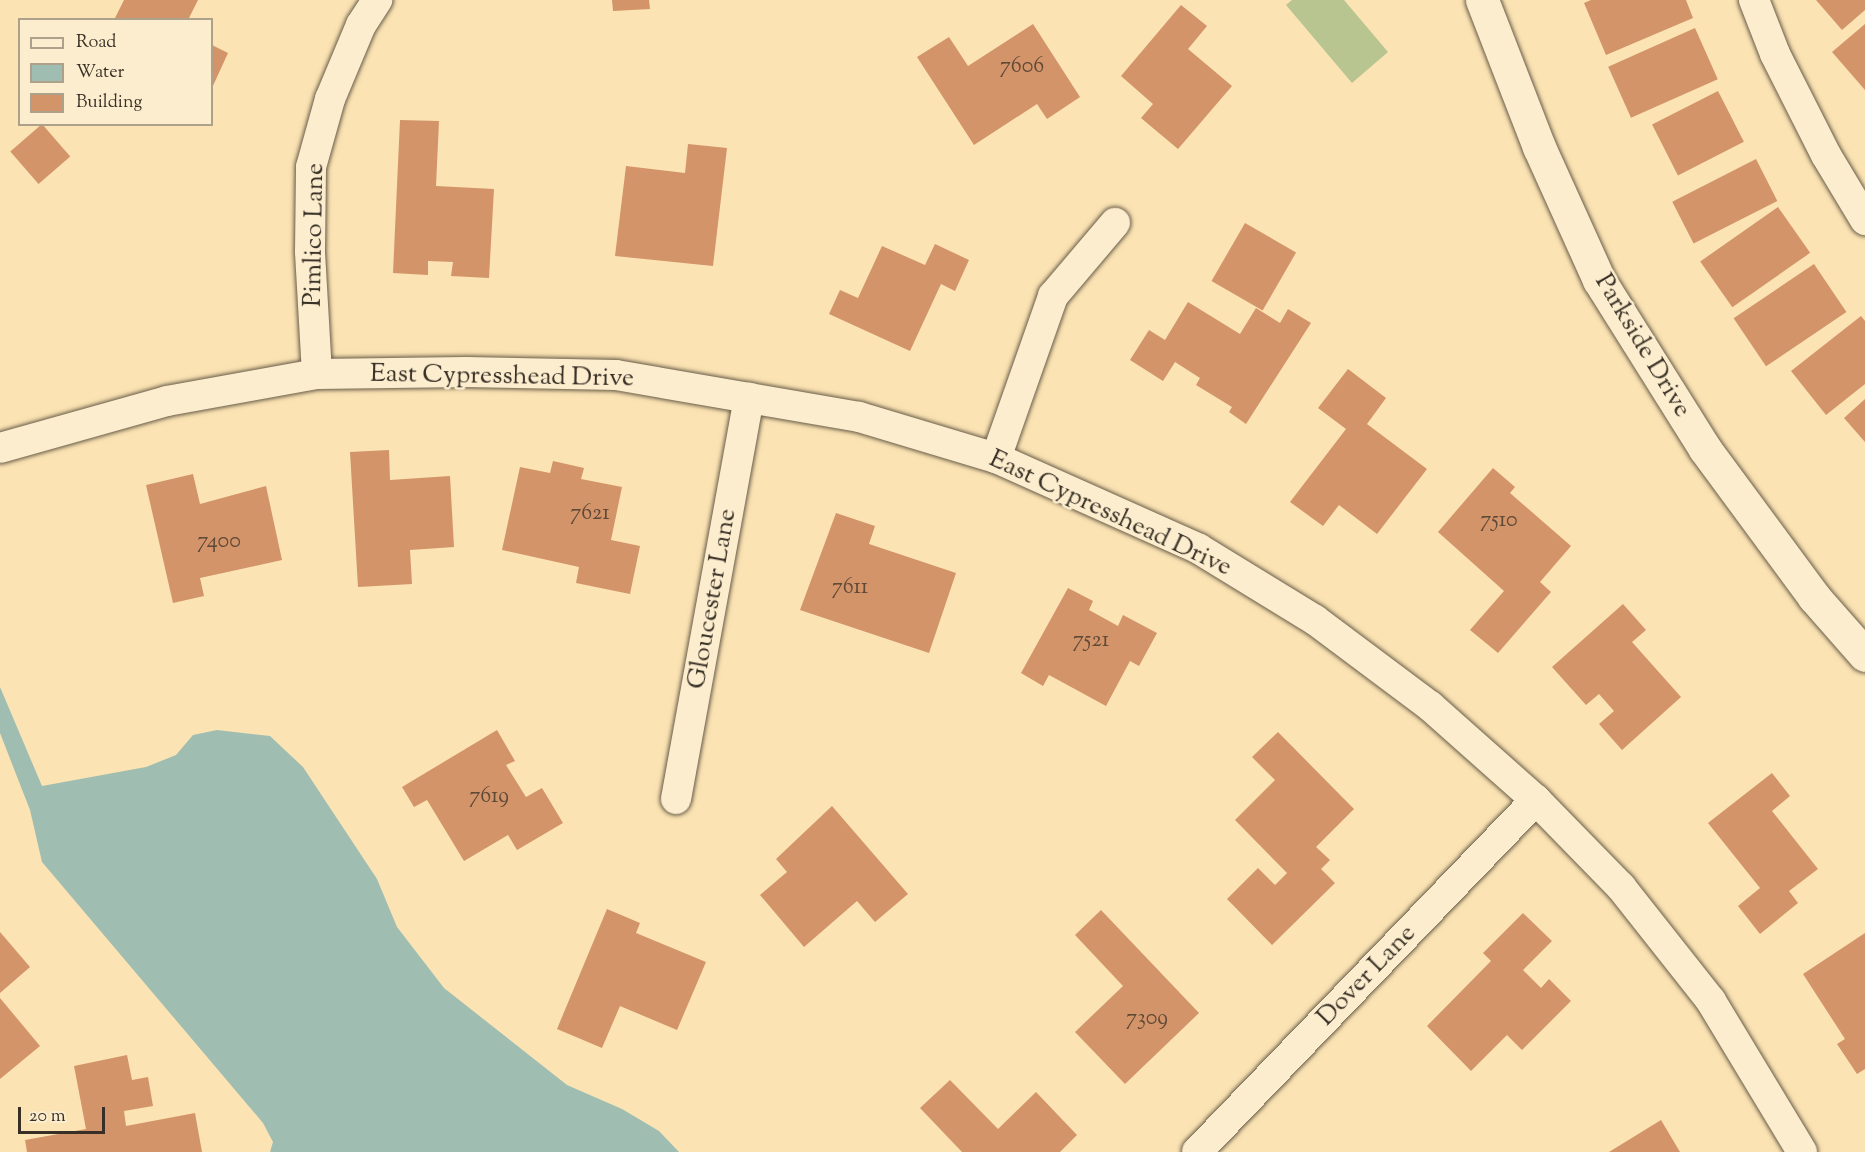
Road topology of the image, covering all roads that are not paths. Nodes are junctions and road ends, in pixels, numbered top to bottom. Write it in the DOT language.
graph roads {
  1 [pos="377,0"];
  2 [pos="1482,0"];
  3 [pos="1754,0"];
  4 [pos="1865,220"];
  5 [pos="1115,223"];
  6 [pos="317,374"];
  7 [pos="749,398"];
  8 [pos="0,448"];
  9 [pos="996,458"];
  10 [pos="1865,655"];
  11 [pos="676,799"];
  12 [pos="1536,800"];
  13 [pos="1197,1152"];
  14 [pos="1802,1152"];
  1 -- 6 [label="street, Pimlico Lane"];
  2 -- 10 [label="street, Parkside Drive"];
  3 -- 4 [label="street"];
  5 -- 9 [label="street"];
  6 -- 7 [label="street, East Cypresshead Drive"];
  6 -- 8 [label="street, East Cypresshead Drive"];
  7 -- 9 [label="street, East Cypresshead Drive"];
  7 -- 11 [label="street, Gloucester Lane"];
  9 -- 12 [label="street, East Cypresshead Drive"];
  12 -- 13 [label="street, Dover Lane"];
  12 -- 14 [label="street, East Cypresshead Drive"];
}
